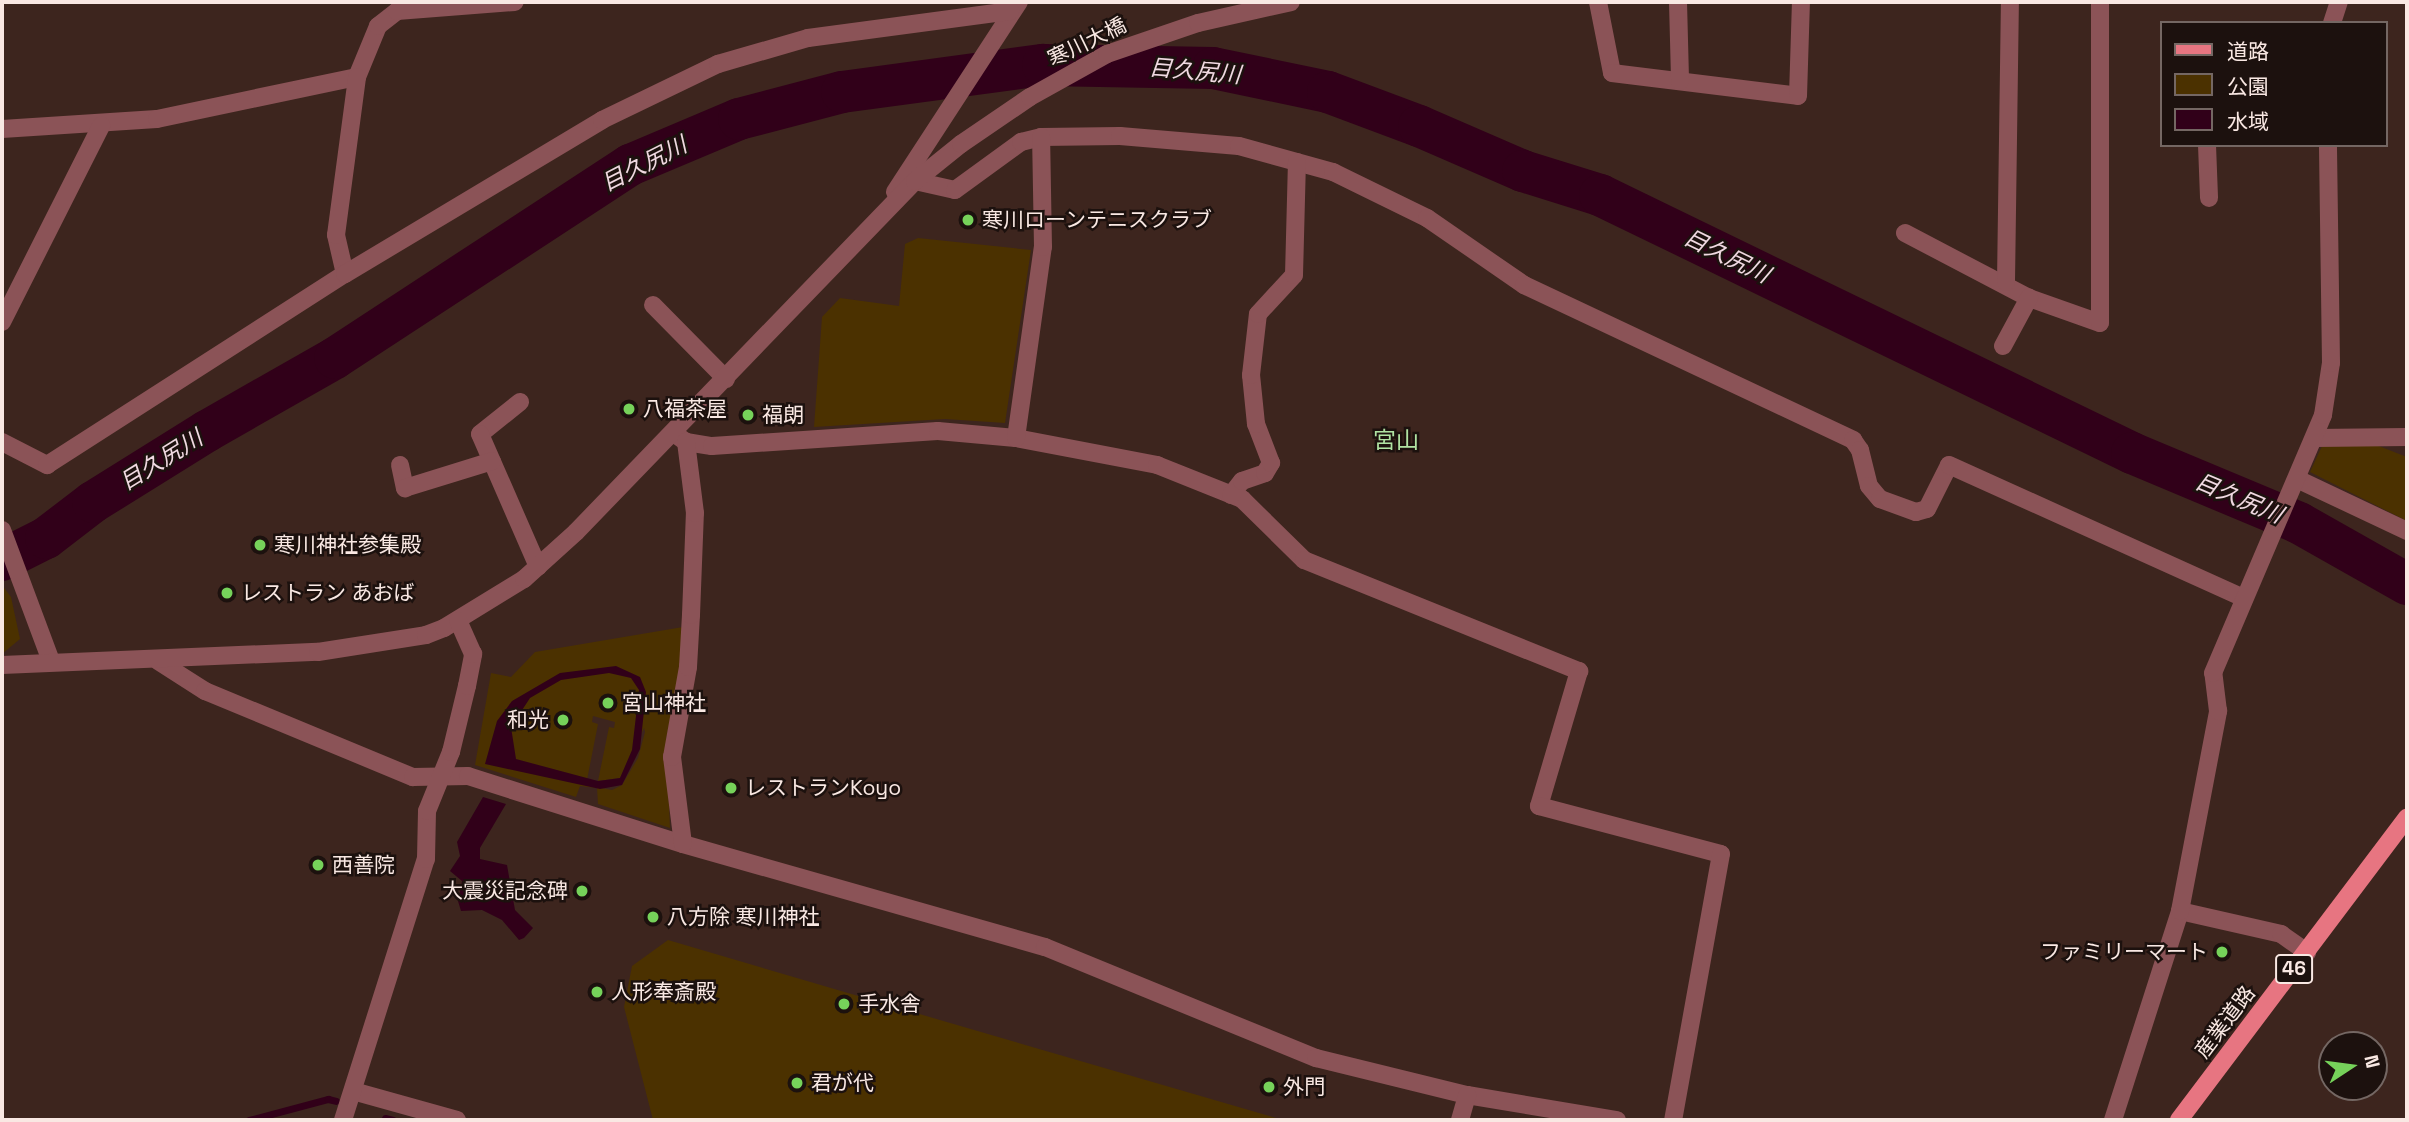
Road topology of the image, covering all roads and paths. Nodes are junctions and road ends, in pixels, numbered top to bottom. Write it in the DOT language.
graph roads {
  1 [pos="515,2"];
  2 [pos="1291,2"];
  3 [pos="1598,2"];
  4 [pos="1678,2"];
  5 [pos="1801,2"];
  6 [pos="2010,2"];
  7 [pos="2100,2"];
  8 [pos="2339,2"];
  9 [pos="1011,11"];
  10 [pos="2333,21"];
  11 [pos="357,77"];
  12 [pos="1680,81"];
  13 [pos="101,126"];
  14 [pos="2,129"];
  15 [pos="1041,138"];
  16 [pos="2207,147"];
  17 [pos="2328,147"];
  18 [pos="1297,162"];
  19 [pos="915,181"];
  20 [pos="2208,198"];
  21 [pos="880,217"];
  22 [pos="1905,233"];
  23 [pos="345,274"];
  24 [pos="2006,282"];
  25 [pos="2029,298"];
  26 [pos="653,305"];
  27 [pos="2,323"];
  28 [pos="2003,346"];
  29 [pos="726,379"];
  30 [pos="520,402"];
  31 [pos="2407,437"];
  32 [pos="680,438"];
  33 [pos="1016,438"];
  34 [pos="2315,438"];
  35 [pos="2,442"];
  36 [pos="492,461"];
  37 [pos="400,465"];
  38 [pos="2295,484"];
  39 [pos="1231,495"];
  40 [pos="2,530"];
  41 [pos="2407,531"];
  42 [pos="538,567"];
  43 [pos="2244,597"];
  44 [pos="458,621"];
  45 [pos="51,661"];
  46 [pos="158,661"];
  47 [pos="2,665"];
  48 [pos="441,777"];
  49 [pos="2407,817"];
  50 [pos="683,844"];
  51 [pos="2180,911"];
  52 [pos="2307,952"];
  53 [pos="353,1091"];
  54 [pos="1467,1095"];
  55 [pos="1549,1115"];
  56 [pos="343,1120"];
  57 [pos="457,1120"];
  58 [pos="1460,1120"];
  59 [pos="1617,1120"];
  60 [pos="1673,1120"];
  61 [pos="2113,1120"];
  62 [pos="2179,1120"];
  1 -- 11 [label="street"];
  2 -- 19 [label="street, 寒川大橋"];
  3 -- 12 [label="street"];
  4 -- 12 [label="street"];
  5 -- 12 [label="street"];
  6 -- 24 [label="street"];
  7 -- 25 [label="street"];
  8 -- 10 [label="street"];
  9 -- 21 [label="street"];
  9 -- 23 [label="street"];
  11 -- 13 [label="street"];
  11 -- 23 [label="street"];
  13 -- 14 [label="street"];
  13 -- 27 [label="street"];
  15 -- 18 [label="street"];
  15 -- 19 [label="street"];
  15 -- 33 [label="street"];
  16 -- 20 [label="street"];
  17 -- 34 [label="street"];
  18 -- 39 [label="street"];
  18 -- 43 [label="street"];
  19 -- 21 [label="street, 寒川大橋"];
  21 -- 29 [label="street"];
  22 -- 24 [label="street"];
  23 -- 35 [label="street"];
  24 -- 25 [label="street"];
  25 -- 28 [label="street"];
  26 -- 29 [label="street"];
  29 -- 32 [label="street"];
  30 -- 36 [label="street"];
  31 -- 34 [label="street"];
  32 -- 33 [label="street"];
  32 -- 42 [label="street"];
  32 -- 50 [label="street"];
  33 -- 39 [label="street"];
  34 -- 38 [label="street"];
  36 -- 37 [label="street"];
  36 -- 42 [label="street"];
  38 -- 41 [label="street"];
  38 -- 43 [label="street"];
  39 -- 60 [label="street"];
  40 -- 45 [label="street"];
  42 -- 44 [label="street"];
  43 -- 51 [label="street"];
  44 -- 46 [label="street"];
  44 -- 48 [label="street"];
  45 -- 46 [label="street"];
  45 -- 47 [label="street"];
  46 -- 48 [label="street"];
  48 -- 50 [label="street"];
  48 -- 53 [label="street"];
  49 -- 52 [label="main road, 産業道路 / 46"];
  50 -- 54 [label="street"];
  51 -- 52 [label="street"];
  51 -- 61 [label="street"];
  52 -- 62 [label="main road, 産業道路 / 46"];
  53 -- 56 [label="street"];
  53 -- 57 [label="street"];
  54 -- 55 [label="street"];
  54 -- 58 [label="street"];
  55 -- 59 [label="street"];
}
